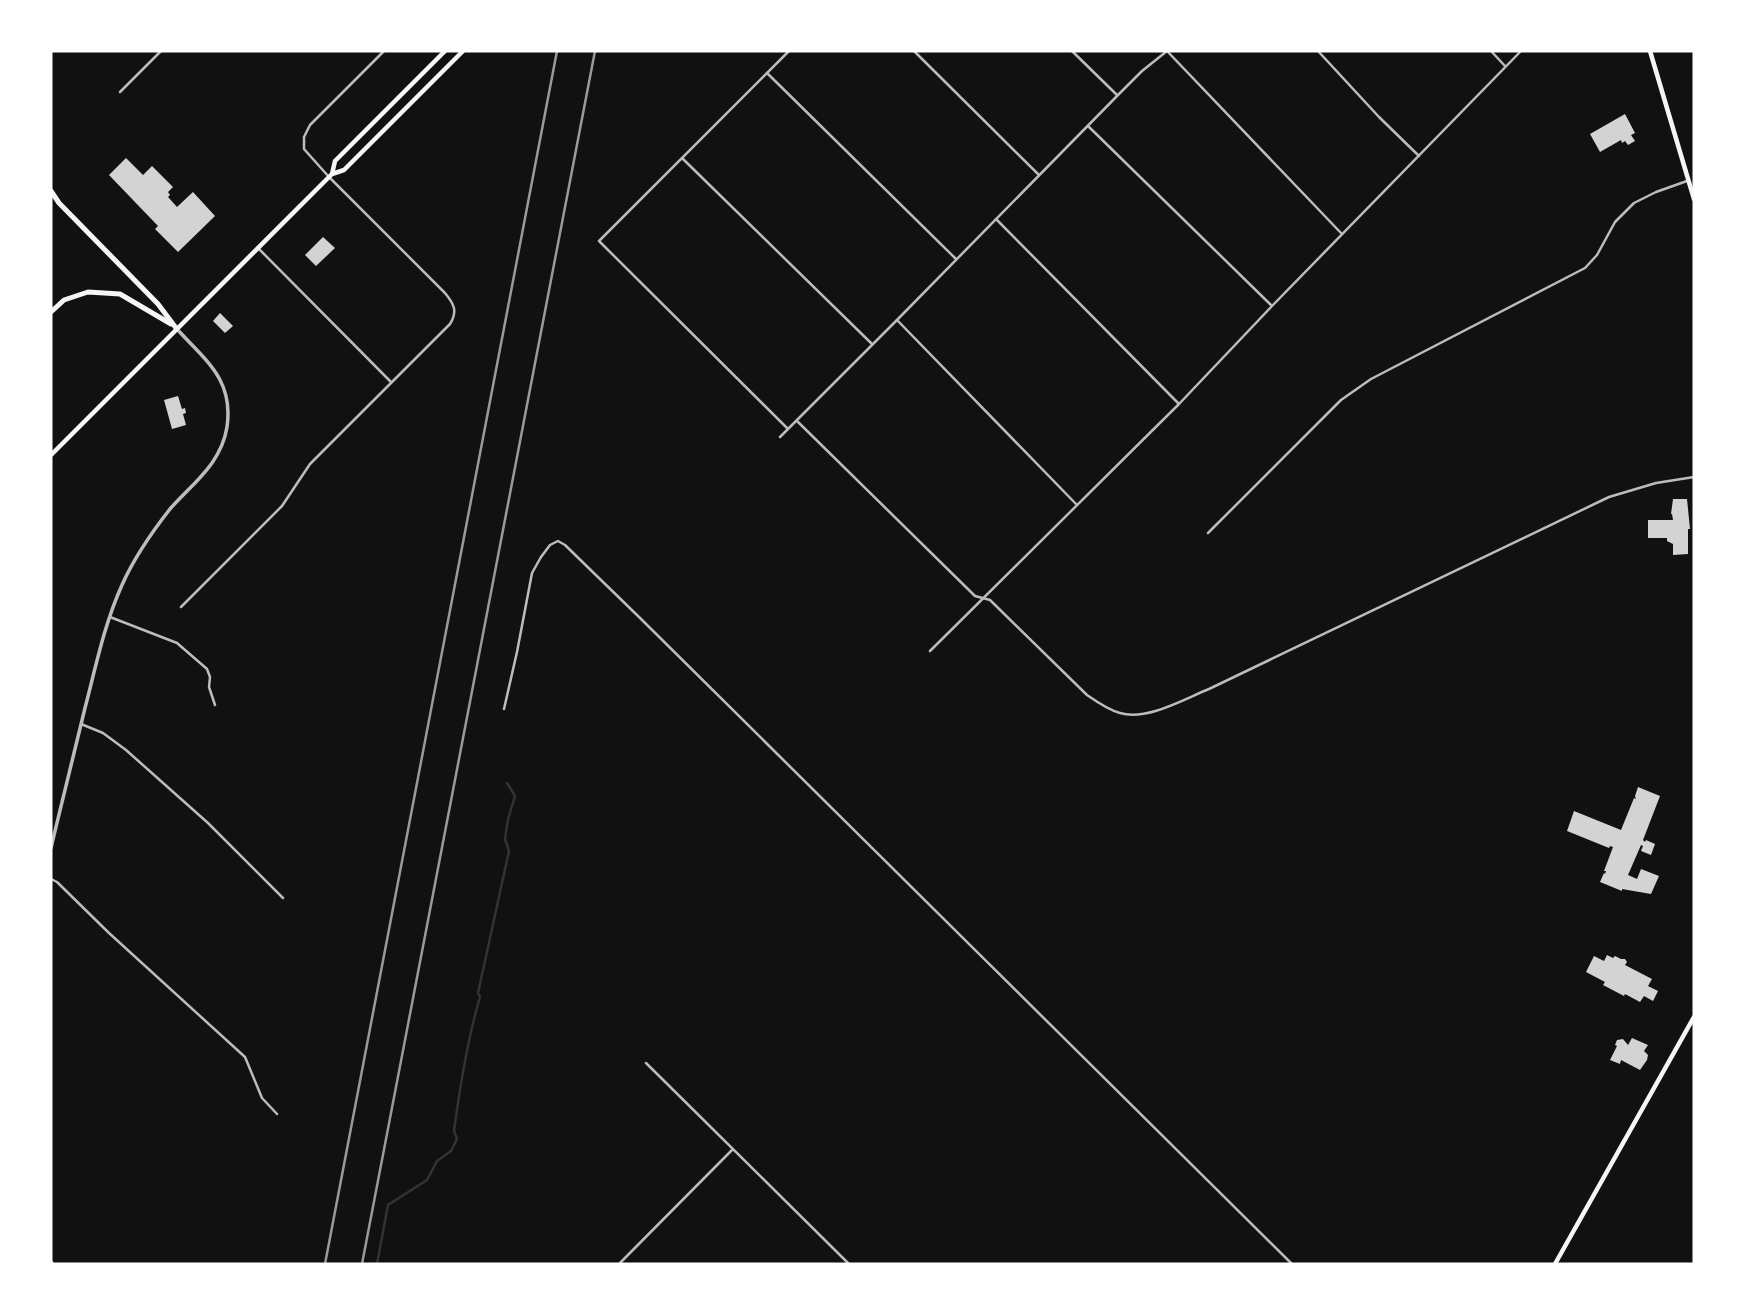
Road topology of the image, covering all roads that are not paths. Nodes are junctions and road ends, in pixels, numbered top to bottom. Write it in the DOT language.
graph roads {
  1 [pos="161,51"];
  2 [pos="384,51"];
  3 [pos="445,51"];
  4 [pos="463,51"];
  5 [pos="789,51"];
  6 [pos="914,51"];
  7 [pos="1072,51"];
  8 [pos="1167,51"];
  9 [pos="1318,51"];
  10 [pos="1492,51"];
  11 [pos="1521,51"];
  12 [pos="1650,51"];
  13 [pos="1505,66"];
  14 [pos="767,73"];
  15 [pos="120,92"];
  16 [pos="1118,95"];
  17 [pos="1088,126"];
  18 [pos="1419,156"];
  19 [pos="683,159"];
  20 [pos="330,175"];
  21 [pos="1039,175"];
  22 [pos="1689,181"];
  23 [pos="51,191"];
  24 [pos="1694,199"];
  25 [pos="996,219"];
  26 [pos="1342,234"];
  27 [pos="258,248"];
  28 [pos="956,259"];
  29 [pos="1272,306"];
  30 [pos="51,312"];
  31 [pos="897,320"];
  32 [pos="176,328"];
  33 [pos="872,344"];
  34 [pos="391,382"];
  35 [pos="1179,404"];
  36 [pos="797,421"];
  37 [pos="788,429"];
  38 [pos="780,437"];
  39 [pos="51,455"];
  40 [pos="1694,477"];
  41 [pos="1077,505"];
  42 [pos="1208,533"];
  43 [pos="982,599"];
  44 [pos="181,607"];
  45 [pos="110,617"];
  46 [pos="930,651"];
  47 [pos="215,705"];
  48 [pos="504,709"];
  49 [pos="81,724"];
  50 [pos="51,848"];
  51 [pos="51,879"];
  52 [pos="284,898"];
  53 [pos="1694,1017"];
  54 [pos="646,1063"];
  55 [pos="277,1114"];
  56 [pos="732,1150"];
  57 [pos="619,1264"];
  58 [pos="849,1264"];
  59 [pos="1292,1264"];
  60 [pos="1555,1264"];
  1 -- 15 [label="street"];
  2 -- 20 [label="street"];
  3 -- 20 [label="main road"];
  4 -- 20 [label="main road"];
  5 -- 14 [label="street"];
  6 -- 21 [label="street"];
  7 -- 16 [label="street"];
  8 -- 16 [label="street"];
  8 -- 26 [label="street"];
  9 -- 18 [label="street"];
  10 -- 13 [label="street"];
  11 -- 13 [label="street"];
  12 -- 22 [label="main road"];
  13 -- 18 [label="street"];
  14 -- 19 [label="street"];
  14 -- 28 [label="street"];
  16 -- 17 [label="street"];
  17 -- 21 [label="street"];
  17 -- 29 [label="street"];
  18 -- 26 [label="street"];
  19 -- 33 [label="street"];
  19 -- 37 [label="street"];
  20 -- 27 [label="main road"];
  20 -- 34 [label="street"];
  21 -- 25 [label="street"];
  22 -- 24 [label="main road"];
  22 -- 42 [label="street"];
  23 -- 32 [label="highway"];
  25 -- 28 [label="street"];
  25 -- 35 [label="street"];
  26 -- 29 [label="street"];
  27 -- 32 [label="main road"];
  27 -- 34 [label="street"];
  28 -- 31 [label="street"];
  29 -- 35 [label="street"];
  30 -- 32 [label="highway"];
  31 -- 33 [label="street"];
  31 -- 41 [label="street"];
  32 -- 39 [label="main road"];
  32 -- 45 [label="street"];
  33 -- 36 [label="street"];
  34 -- 44 [label="street"];
  35 -- 41 [label="street"];
  36 -- 37 [label="street"];
  36 -- 43 [label="street"];
  37 -- 38 [label="street"];
  40 -- 43 [label="street"];
  41 -- 43 [label="street"];
  43 -- 46 [label="street"];
  45 -- 47 [label="street"];
  45 -- 49 [label="street"];
  48 -- 59 [label="street"];
  49 -- 50 [label="street"];
  49 -- 52 [label="street"];
  51 -- 55 [label="street"];
  53 -- 60 [label="main road"];
  54 -- 56 [label="street"];
  56 -- 57 [label="street"];
  56 -- 58 [label="street"];
}
